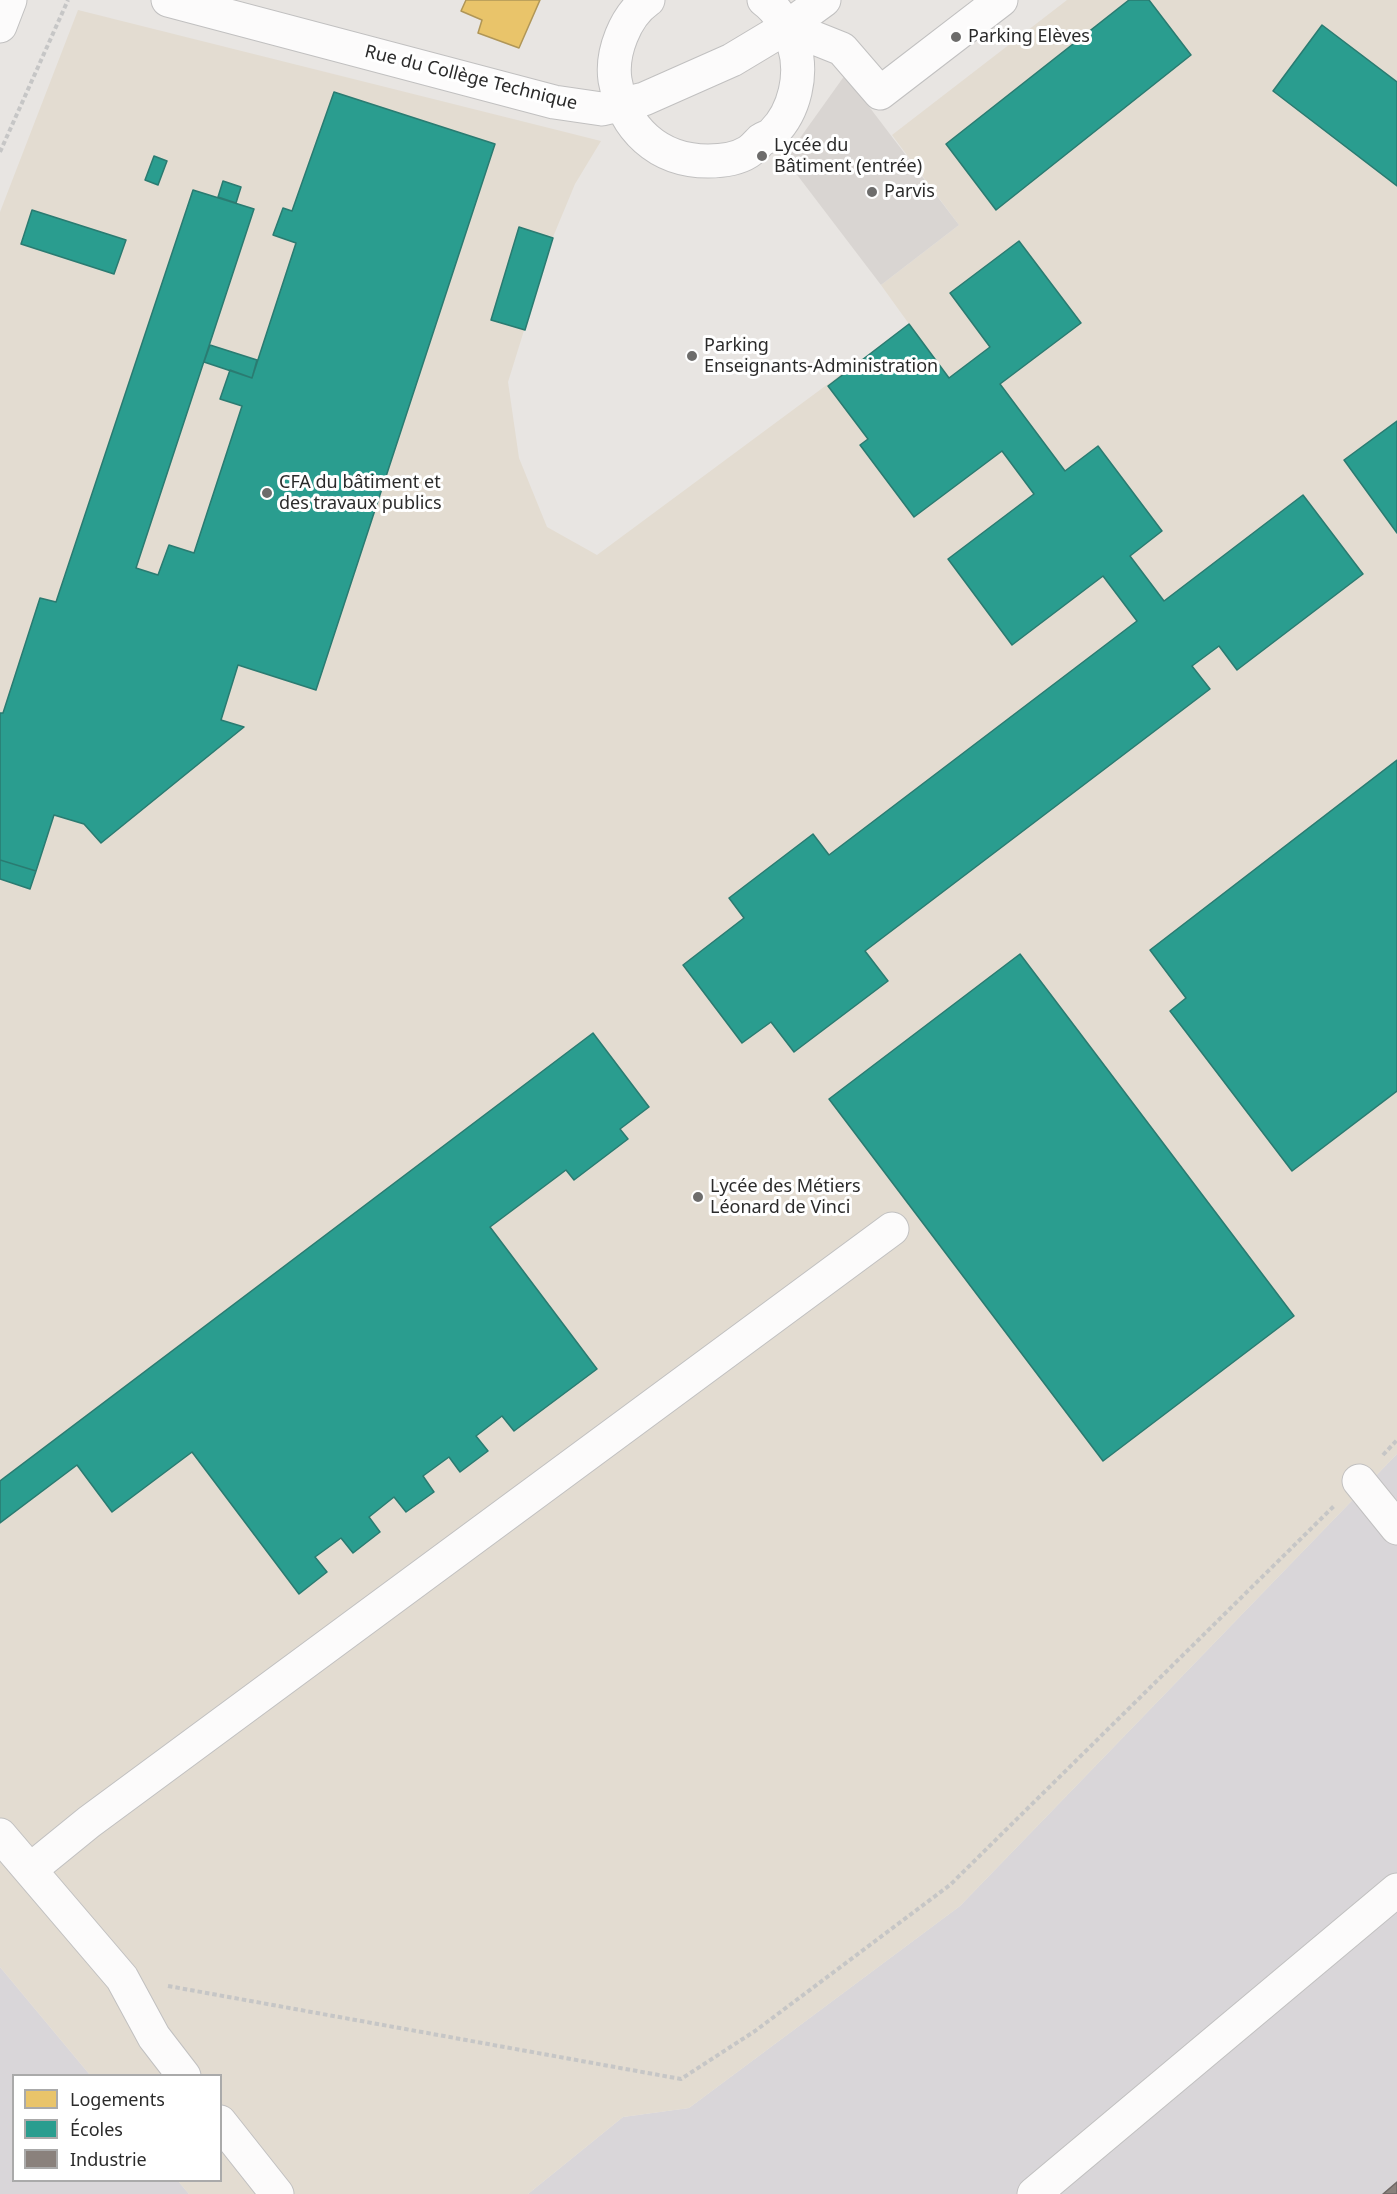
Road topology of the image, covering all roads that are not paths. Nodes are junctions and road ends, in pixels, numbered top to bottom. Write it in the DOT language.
graph roads {
  1 [pos="10,0"];
  2 [pos="168,0"];
  3 [pos="648,0"];
  4 [pos="764,0"];
  5 [pos="824,0"];
  6 [pos="1000,0"];
  7 [pos="0,26"];
  8 [pos="788,27"];
  9 [pos="620,104"];
  10 [pos="892,1228"];
  11 [pos="1359,1481"];
  12 [pos="1397,1528"];
  13 [pos="0,1835"];
  14 [pos="30,1870"];
  15 [pos="1397,1890"];
  16 [pos="182,2074"];
  17 [pos="222,2125"];
  18 [pos="277,2194"];
  19 [pos="1034,2194"];
  1 -- 7 [label="street"];
  2 -- 9 [label="street, Rue du Collège Technique"];
  3 -- 9 [label="street"];
  4 -- 8 [label="street"];
  5 -- 8 [label="street, Rue du Collège Technique"];
  6 -- 8 [label="street"];
  8 -- 9 [label="street, Rue du Collège Technique"];
  8 -- 9 [label="street"];
  10 -- 14 [label="street"];
  11 -- 12 [label="street"];
  13 -- 14 [label="street"];
  14 -- 16 [label="street"];
  15 -- 19 [label="street"];
  17 -- 18 [label="street"];
}
